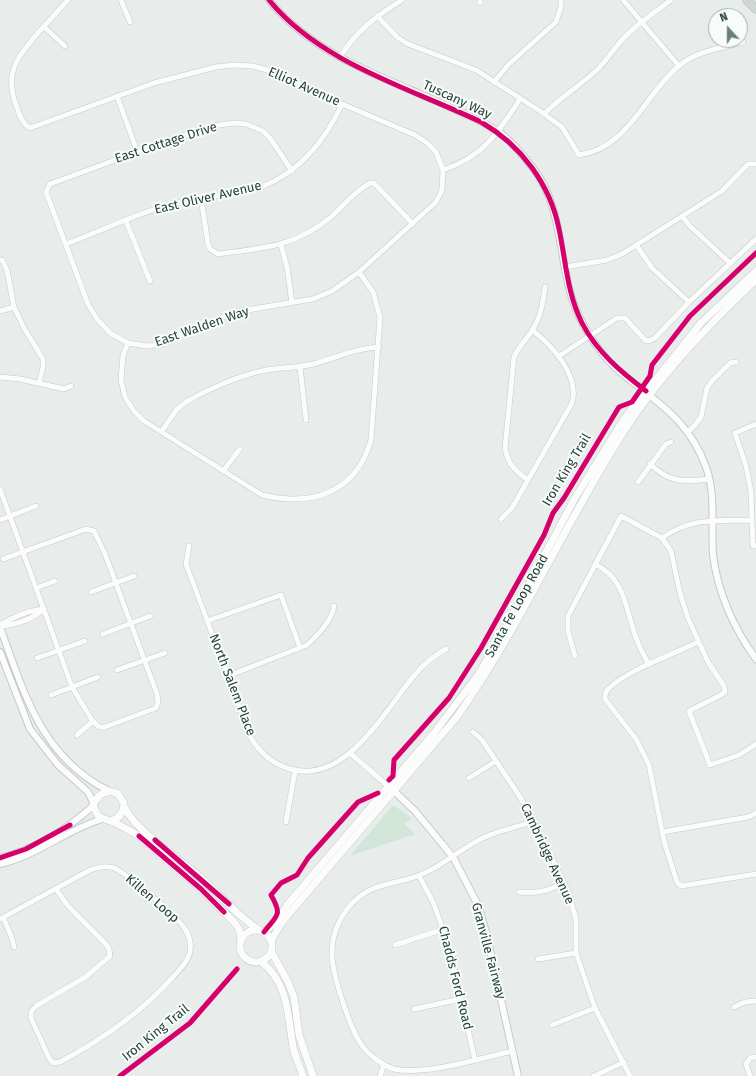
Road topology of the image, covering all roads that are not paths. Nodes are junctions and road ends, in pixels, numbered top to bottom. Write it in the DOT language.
graph roads {
  1 [pos="68,0"];
  2 [pos="121,0"];
  3 [pos="269,0"];
  4 [pos="402,0"];
  5 [pos="561,0"];
  6 [pos="623,0"];
  7 [pos="671,0"];
  8 [pos="748,0"];
  9 [pos="756,9"];
  10 [pos="377,16"];
  11 [pos="130,22"];
  12 [pos="642,22"];
  13 [pos="44,26"];
  14 [pos="65,46"];
  15 [pos="720,48"];
  16 [pos="340,57"];
  17 [pos="679,66"];
  18 [pos="494,82"];
  19 [pos="117,96"];
  20 [pos="520,99"];
  21 [pos="342,104"];
  22 [pos="544,114"];
  23 [pos="499,132"];
  24 [pos="137,151"];
  25 [pos="756,164"];
  26 [pos="443,170"];
  27 [pos="292,171"];
  28 [pos="47,188"];
  29 [pos="201,198"];
  30 [pos="683,217"];
  31 [pos="126,221"];
  32 [pos="413,224"];
  33 [pos="756,238"];
  34 [pos="66,244"];
  35 [pos="281,245"];
  36 [pos="637,246"];
  37 [pos="2,260"];
  38 [pos="729,262"];
  39 [pos="564,267"];
  40 [pos="756,271"];
  41 [pos="359,272"];
  42 [pos="756,280"];
  43 [pos="150,281"];
  44 [pos="545,287"];
  45 [pos="689,302"];
  46 [pos="292,303"];
  47 [pos="14,307"];
  48 [pos="0,311"];
  49 [pos="532,330"];
  50 [pos="590,336"];
  51 [pos="128,343"];
  52 [pos="379,347"];
  53 [pos="559,356"];
  54 [pos="736,362"];
  55 [pos="300,367"];
  56 [pos="0,377"];
  57 [pos="39,383"];
  58 [pos="71,386"];
  59 [pos="648,393"];
  60 [pos="306,420"];
  61 [pos="756,424"];
  62 [pos="162,431"];
  63 [pos="688,432"];
  64 [pos="671,442"];
  65 [pos="240,449"];
  66 [pos="650,464"];
  67 [pos="223,471"];
  68 [pos="709,478"];
  69 [pos="528,480"];
  70 [pos="638,482"];
  71 [pos="0,489"];
  72 [pos="753,492"];
  73 [pos="36,506"];
  74 [pos="10,516"];
  75 [pos="501,519"];
  76 [pos="0,520"];
  77 [pos="752,520"];
  78 [pos="712,521"];
  79 [pos="662,538"];
  80 [pos="189,546"];
  81 [pos="754,546"];
  82 [pos="23,552"];
  83 [pos="2,560"];
  84 [pos="595,564"];
  85 [pos="134,576"];
  86 [pos="55,581"];
  87 [pos="115,583"];
  88 [pos="36,588"];
  89 [pos="91,592"];
  90 [pos="334,606"];
  91 [pos="44,609"];
  92 [pos="150,616"];
  93 [pos="207,621"];
  94 [pos="130,624"];
  95 [pos="0,626"];
  96 [pos="103,634"];
  97 [pos="85,641"];
  98 [pos="698,642"];
  99 [pos="300,648"];
  100 [pos="59,650"];
  101 [pos="446,650"];
  102 [pos="0,652"];
  103 [pos="165,653"];
  104 [pos="575,656"];
  105 [pos="37,658"];
  106 [pos="756,659"];
  107 [pos="144,660"];
  108 [pos="649,665"];
  109 [pos="116,670"];
  110 [pos="228,676"];
  111 [pos="98,677"];
  112 [pos="72,687"];
  113 [pos="50,695"];
  114 [pos="93,721"];
  115 [pos="473,732"];
  116 [pos="77,735"];
  117 [pos="756,744"];
  118 [pos="350,753"];
  119 [pos="496,761"];
  120 [pos="295,771"];
  121 [pos="469,778"];
  122 [pos="391,788"];
  123 [pos="108,791"];
  124 [pos="93,805"];
  125 [pos="124,807"];
  126 [pos="756,813"];
  127 [pos="102,819"];
  128 [pos="111,821"];
  129 [pos="534,821"];
  130 [pos="286,822"];
  131 [pos="662,832"];
  132 [pos="453,857"];
  133 [pos="0,858"];
  134 [pos="0,864"];
  135 [pos="756,874"];
  136 [pos="419,876"];
  137 [pos="563,883"];
  138 [pos="56,889"];
  139 [pos="519,892"];
  140 [pos="1,918"];
  141 [pos="444,929"];
  142 [pos="261,931"];
  143 [pos="241,939"];
  144 [pos="271,941"];
  145 [pos="395,945"];
  146 [pos="14,947"];
  147 [pos="271,951"];
  148 [pos="576,953"];
  149 [pos="538,959"];
  150 [pos="260,961"];
  151 [pos="461,999"];
  152 [pos="756,1002"];
  153 [pos="734,1007"];
  154 [pos="595,1008"];
  155 [pos="414,1009"];
  156 [pos="552,1024"];
  157 [pos="513,1051"];
  158 [pos="756,1057"];
  159 [pos="475,1060"];
  160 [pos="307,1061"];
  161 [pos="624,1062"];
  162 [pos="298,1064"];
  163 [pos="384,1065"];
  164 [pos="433,1069"];
  165 [pos="303,1076"];
  166 [pos="313,1076"];
  167 [pos="380,1076"];
  168 [pos="434,1076"];
  169 [pos="518,1076"];
  170 [pos="594,1076"];
  171 [pos="630,1076"];
  172 [pos="750,1076"];
  1 -- 13 [label="street"];
  2 -- 11 [label="street"];
  3 -- 16 [label="street, Tuscany Way"];
  4 -- 10 [label="street"];
  5 -- 18 [label="street"];
  6 -- 12 [label="street"];
  7 -- 12 [label="street"];
  8 -- 9 [label="main road"];
  10 -- 16 [label="street"];
  10 -- 18 [label="street"];
  12 -- 17 [label="street"];
  12 -- 22 [label="street"];
  13 -- 14 [label="street"];
  13 -- 19 [label="street, Elliot Avenue"];
  15 -- 17 [label="street"];
  16 -- 23 [label="street, Tuscany Way"];
  17 -- 22 [label="street"];
  18 -- 20 [label="street"];
  19 -- 21 [label="street, Elliot Avenue"];
  19 -- 24 [label="street"];
  20 -- 22 [label="street"];
  20 -- 23 [label="street"];
  21 -- 26 [label="street, Elliot Avenue"];
  21 -- 27 [label="street, East Oliver Avenue"];
  23 -- 26 [label="street"];
  23 -- 39 [label="street, Tuscany Way"];
  24 -- 27 [label="street, East Cottage Drive"];
  24 -- 28 [label="street, East Cottage Drive"];
  25 -- 30 [label="street"];
  26 -- 32 [label="street, East Walden Way"];
  27 -- 29 [label="street, East Oliver Avenue"];
  28 -- 34 [label="street, East Walden Way"];
  29 -- 31 [label="street, East Oliver Avenue"];
  29 -- 35 [label="street"];
  30 -- 36 [label="street"];
  30 -- 38 [label="street"];
  31 -- 34 [label="street, East Oliver Avenue"];
  31 -- 43 [label="street"];
  32 -- 35 [label="street"];
  32 -- 41 [label="street, East Walden Way"];
  33 -- 38 [label="street"];
  34 -- 51 [label="street, East Walden Way"];
  35 -- 46 [label="street"];
  36 -- 39 [label="street"];
  36 -- 45 [label="street"];
  37 -- 47 [label="street"];
  38 -- 45 [label="street"];
  39 -- 50 [label="street, Tuscany Way"];
  40 -- 59 [label="main road, Santa Fe Loop Road"];
  41 -- 46 [label="street, East Walden Way"];
  41 -- 52 [label="street"];
  42 -- 59 [label="main road, Santa Fe Loop Road"];
  44 -- 49 [label="street"];
  45 -- 50 [label="street"];
  46 -- 51 [label="street, East Walden Way"];
  47 -- 48 [label="street"];
  47 -- 57 [label="street"];
  49 -- 53 [label="street"];
  49 -- 69 [label="street"];
  50 -- 53 [label="street"];
  50 -- 59 [label="street, Tuscany Way"];
  51 -- 62 [label="street"];
  52 -- 55 [label="street"];
  52 -- 67 [label="street"];
  53 -- 69 [label="street"];
  54 -- 63 [label="street"];
  55 -- 60 [label="street"];
  55 -- 62 [label="street"];
  56 -- 57 [label="street"];
  57 -- 58 [label="street"];
  59 -- 63 [label="street, Tuscany Way"];
  59 -- 122 [label="main road, Santa Fe Loop Road"];
  61 -- 72 [label="street"];
  62 -- 67 [label="street"];
  63 -- 68 [label="street, Tuscany Way"];
  64 -- 66 [label="street"];
  65 -- 67 [label="street"];
  66 -- 68 [label="street"];
  66 -- 70 [label="street"];
  68 -- 78 [label="street, Tuscany Way"];
  69 -- 75 [label="street"];
  71 -- 74 [label="street"];
  72 -- 77 [label="street"];
  73 -- 74 [label="street"];
  74 -- 76 [label="street"];
  74 -- 82 [label="street"];
  77 -- 78 [label="street"];
  77 -- 81 [label="street"];
  78 -- 79 [label="street"];
  78 -- 106 [label="street, Tuscany Way"];
  79 -- 84 [label="street"];
  79 -- 98 [label="street"];
  80 -- 93 [label="street, North Salem Place"];
  82 -- 83 [label="street"];
  82 -- 87 [label="street"];
  82 -- 88 [label="street"];
  84 -- 104 [label="street"];
  84 -- 108 [label="street"];
  85 -- 87 [label="street"];
  86 -- 88 [label="street"];
  87 -- 89 [label="street"];
  87 -- 94 [label="street"];
  88 -- 91 [label="street"];
  90 -- 99 [label="street"];
  91 -- 95 [label="street"];
  91 -- 100 [label="street"];
  92 -- 94 [label="street"];
  93 -- 99 [label="street"];
  93 -- 110 [label="street, North Salem Place"];
  94 -- 96 [label="street"];
  94 -- 107 [label="street"];
  95 -- 123 [label="street"];
  97 -- 100 [label="street"];
  98 -- 108 [label="street"];
  98 -- 117 [label="street"];
  99 -- 110 [label="street"];
  100 -- 105 [label="street"];
  100 -- 112 [label="street"];
  101 -- 118 [label="street, North Salem Place"];
  102 -- 124 [label="street"];
  103 -- 107 [label="street"];
  107 -- 109 [label="street"];
  107 -- 114 [label="street"];
  108 -- 131 [label="street"];
  110 -- 120 [label="street, North Salem Place"];
  111 -- 112 [label="street"];
  112 -- 113 [label="street"];
  112 -- 114 [label="street"];
  114 -- 116 [label="street"];
  115 -- 119 [label="street, Cambridge Avenue"];
  118 -- 120 [label="street, North Salem Place"];
  118 -- 122 [label="street, Granville Fairway"];
  119 -- 121 [label="street"];
  119 -- 129 [label="street, Cambridge Avenue"];
  120 -- 130 [label="street"];
  122 -- 132 [label="street, Granville Fairway"];
  122 -- 142 [label="main road, Santa Fe Loop Road"];
  122 -- 144 [label="main road, Santa Fe Loop Road"];
  123 -- 124 [label="main road"];
  123 -- 125 [label="main road"];
  124 -- 127 [label="main road"];
  124 -- 133 [label="street"];
  125 -- 128 [label="main road"];
  125 -- 142 [label="main road"];
  126 -- 131 [label="street"];
  127 -- 128 [label="main road"];
  127 -- 134 [label="street"];
  128 -- 143 [label="main road"];
  129 -- 132 [label="street"];
  129 -- 137 [label="street, Cambridge Avenue"];
  131 -- 135 [label="street"];
  132 -- 136 [label="street"];
  132 -- 157 [label="street, Granville Fairway"];
  136 -- 141 [label="street, Chadds Ford Road"];
  136 -- 163 [label="street"];
  137 -- 139 [label="street"];
  137 -- 148 [label="street, Cambridge Avenue"];
  138 -- 138 [label="street, Killen Loop"];
  138 -- 140 [label="street, Killen Loop"];
  140 -- 146 [label="street"];
  141 -- 145 [label="street"];
  141 -- 151 [label="street, Chadds Ford Road"];
  142 -- 143 [label="main road"];
  142 -- 144 [label="main road"];
  143 -- 150 [label="main road"];
  144 -- 147 [label="main road"];
  147 -- 150 [label="main road"];
  147 -- 160 [label="main road"];
  148 -- 149 [label="street"];
  148 -- 154 [label="street, Cambridge Avenue"];
  150 -- 162 [label="main road"];
  151 -- 155 [label="street"];
  151 -- 159 [label="street, Chadds Ford Road"];
  152 -- 153 [label="street"];
  154 -- 156 [label="street"];
  154 -- 161 [label="street, Cambridge Avenue"];
  157 -- 159 [label="street"];
  157 -- 169 [label="street, Granville Fairway"];
  158 -- 172 [label="street"];
  159 -- 164 [label="street"];
  160 -- 162 [label="street"];
  160 -- 166 [label="main road"];
  161 -- 170 [label="street"];
  161 -- 171 [label="street, Cambridge Avenue"];
  162 -- 165 [label="main road"];
  163 -- 164 [label="street"];
  163 -- 167 [label="street"];
  164 -- 168 [label="street"];
}
